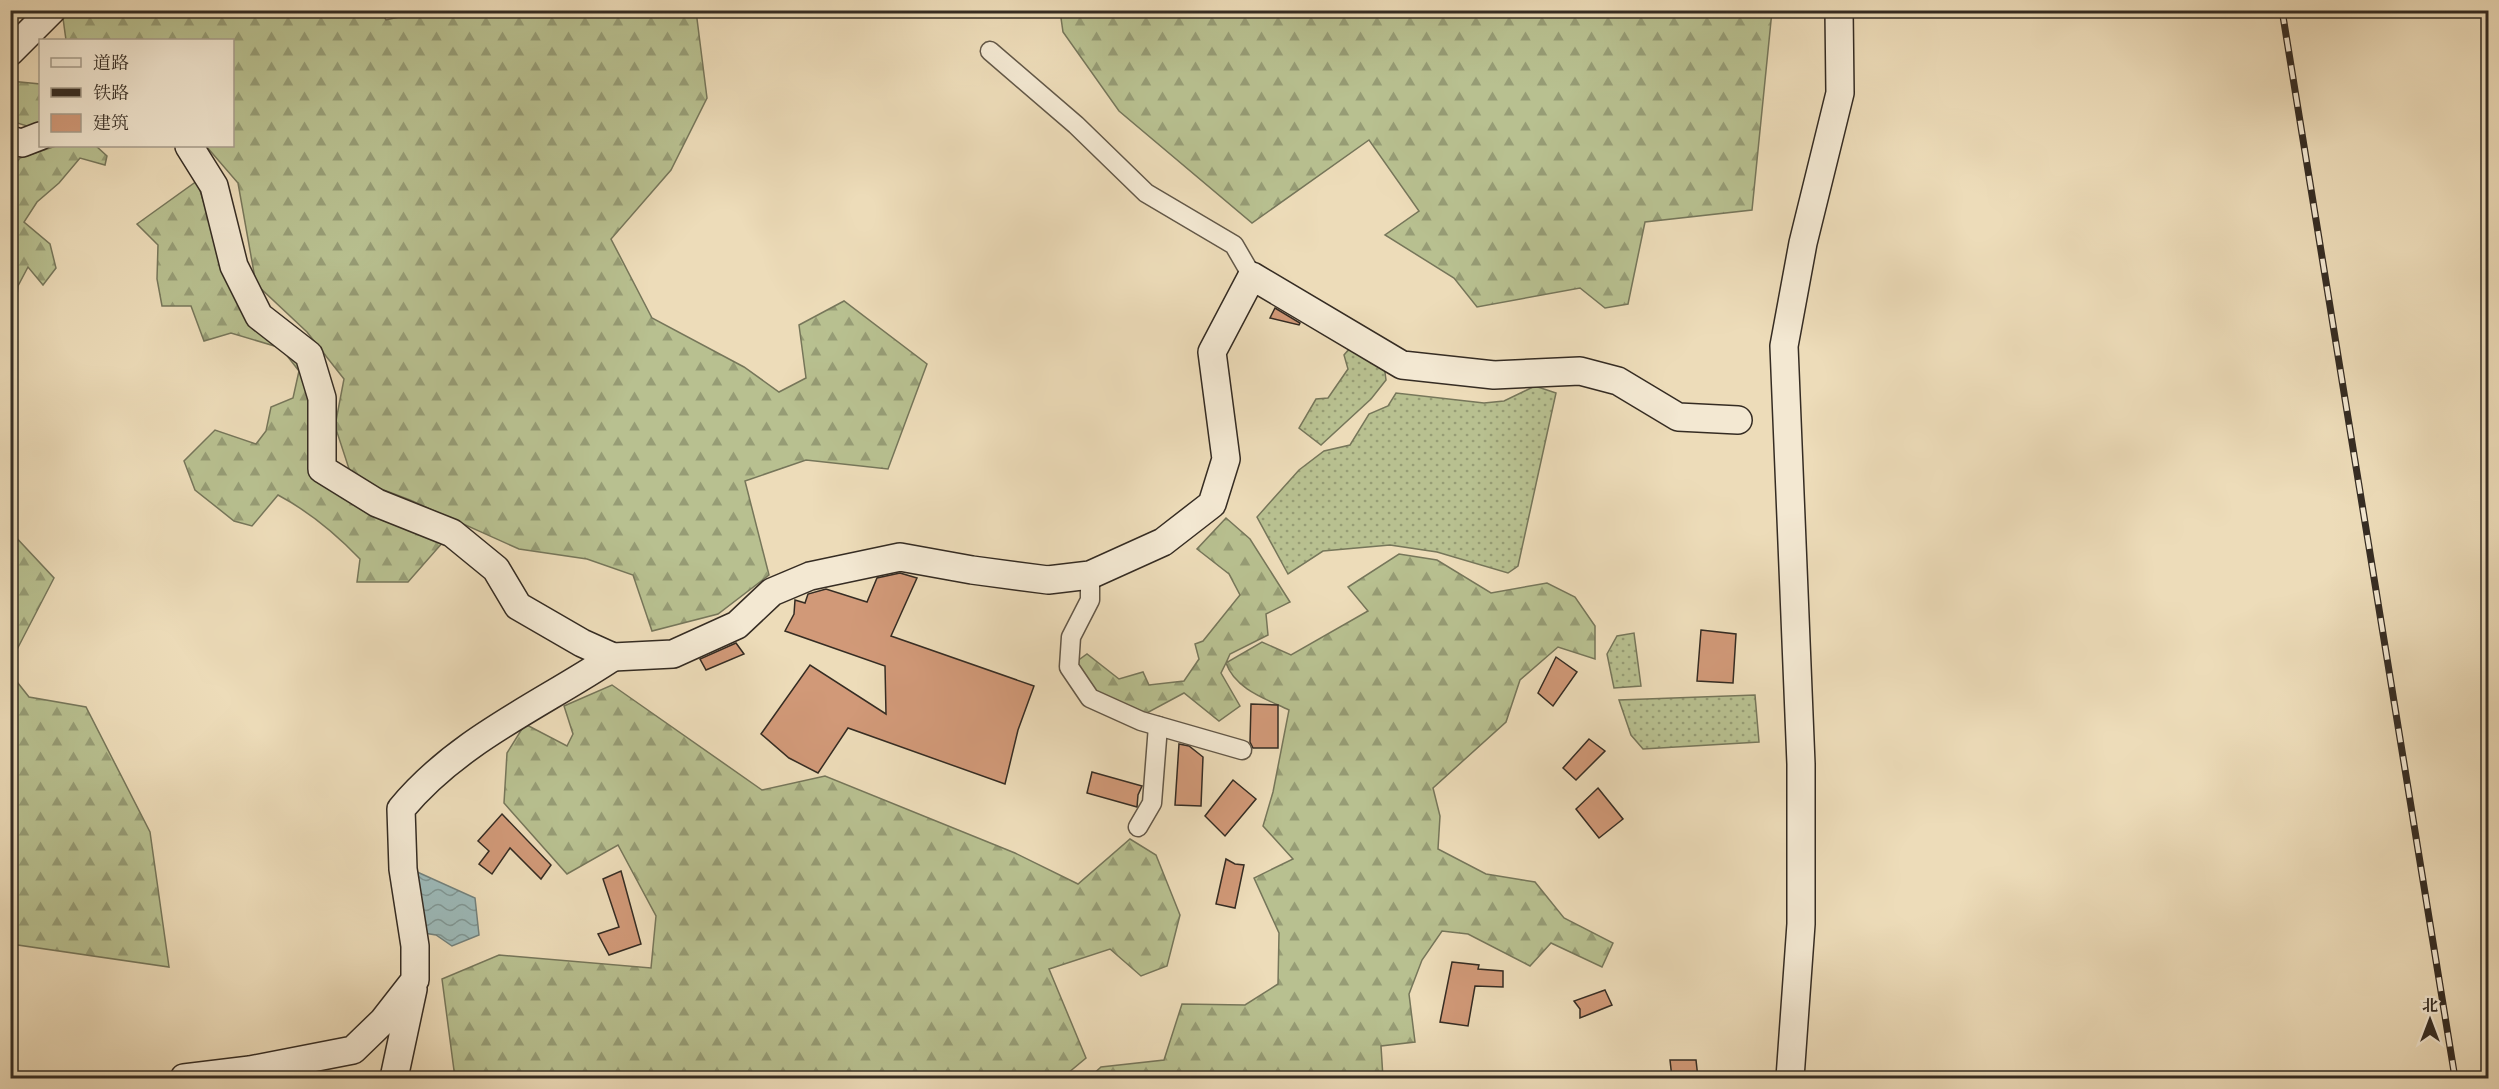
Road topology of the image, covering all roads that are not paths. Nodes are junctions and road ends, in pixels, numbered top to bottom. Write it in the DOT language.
graph roads {
  1 [pos="52,10"];
  2 [pos="1839,10"];
  3 [pos="990,51"];
  4 [pos="10,52"];
  5 [pos="39,136"];
  6 [pos="10,140"];
  7 [pos="190,147"];
  8 [pos="1252,276"];
  9 [pos="1738,420"];
  10 [pos="1090,575"];
  11 [pos="613,657"];
  12 [pos="1158,726"];
  13 [pos="1242,750"];
  14 [pos="1138,827"];
  15 [pos="415,980"];
  16 [pos="184,1078"];
  17 [pos="394,1078"];
  18 [pos="1790,1078"];
  1 -- 4 [label="street"];
  2 -- 18 [label="street"];
  3 -- 8 [label="street"];
  5 -- 6 [label="street"];
  7 -- 11 [label="street"];
  8 -- 9 [label="street"];
  8 -- 10 [label="street"];
  10 -- 11 [label="street"];
  10 -- 12 [label="street"];
  11 -- 15 [label="street"];
  12 -- 13 [label="street"];
  12 -- 14 [label="street"];
  15 -- 16 [label="street"];
  15 -- 17 [label="street"];
}
